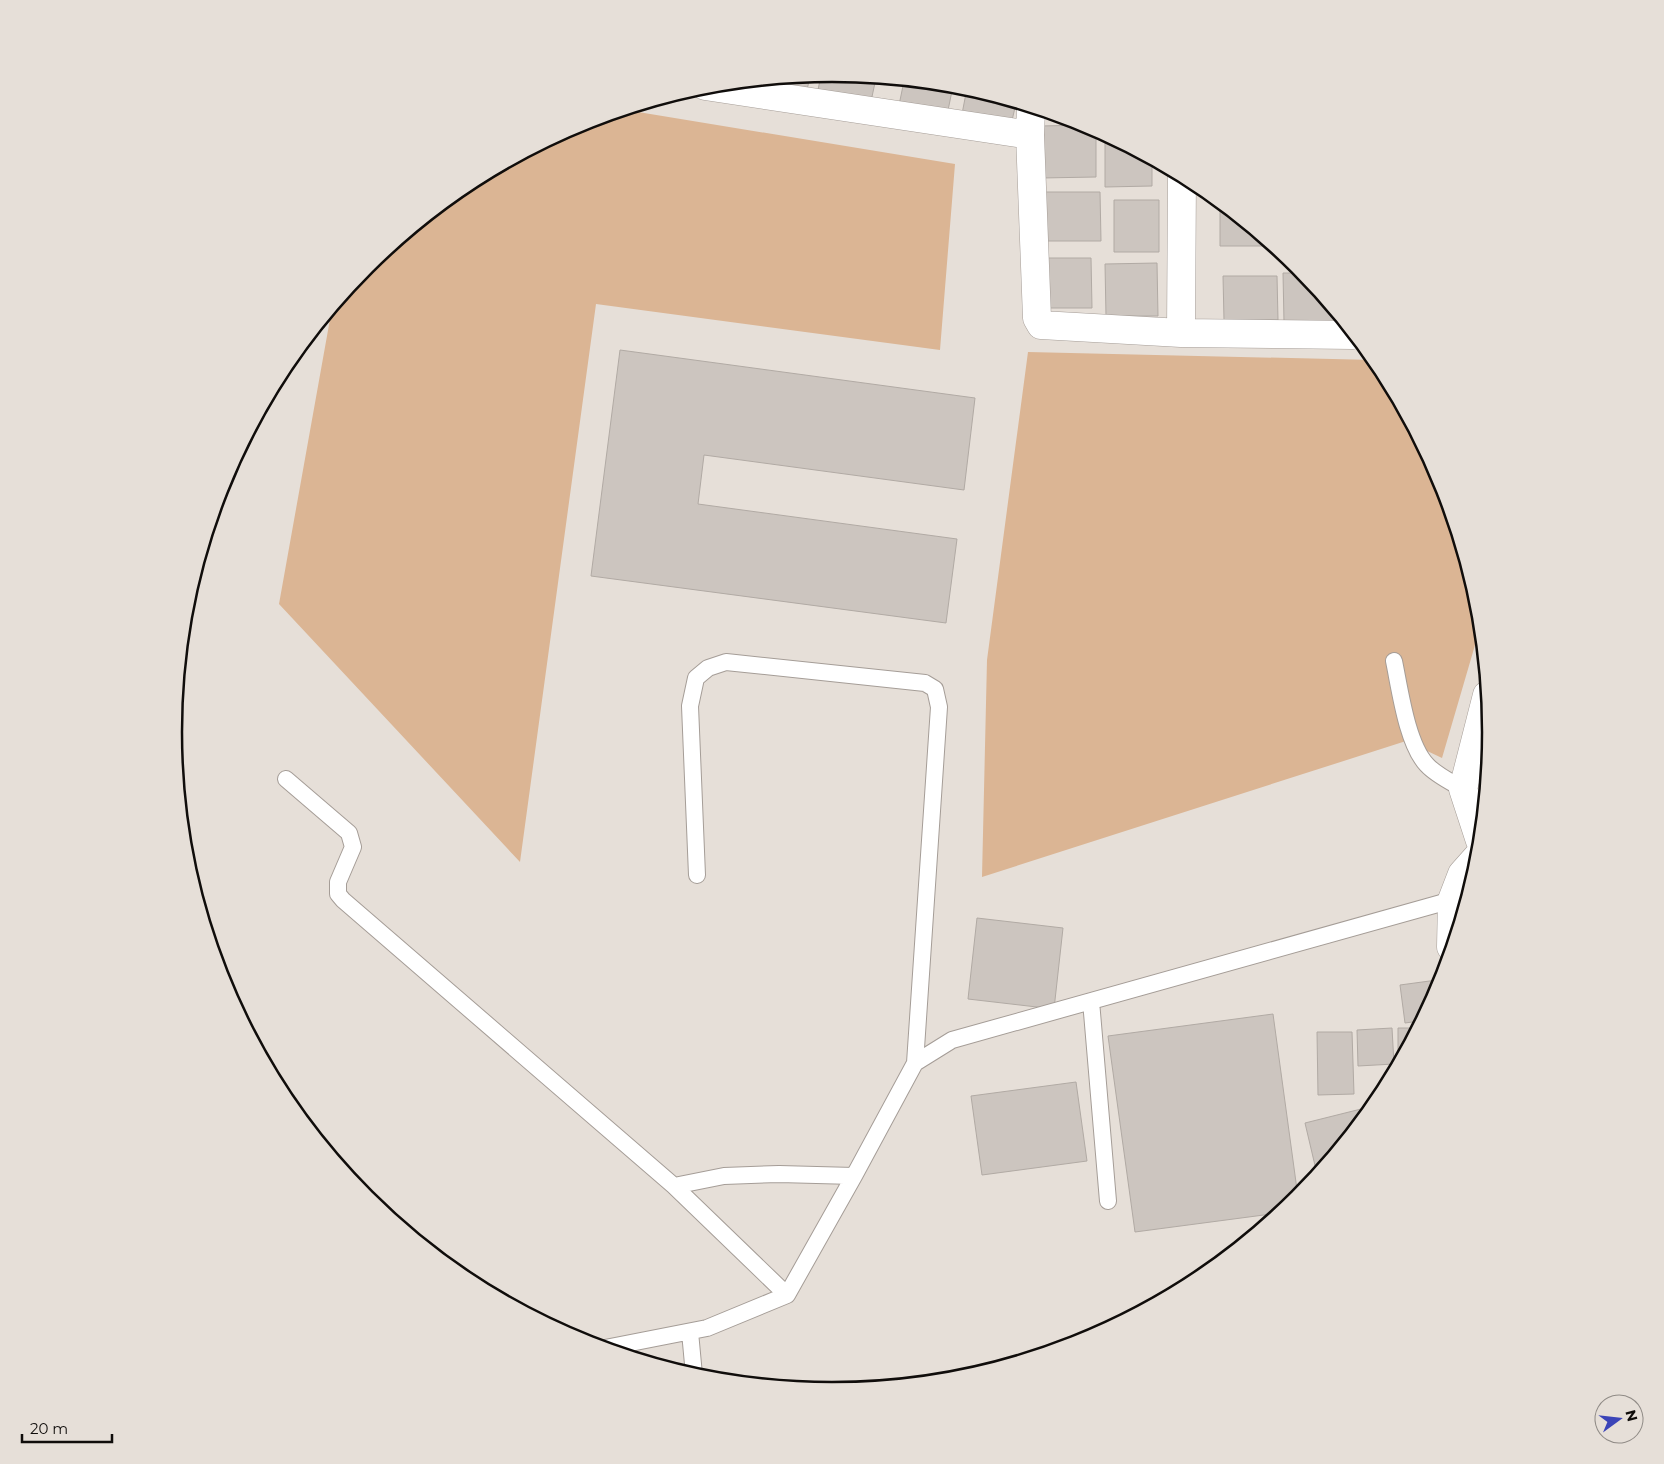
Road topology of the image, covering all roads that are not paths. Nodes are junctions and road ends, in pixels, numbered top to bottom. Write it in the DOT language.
graph roads {
  1 [pos="733,90"];
  2 [pos="1031,114"];
  3 [pos="1030,135"];
  4 [pos="1182,185"];
  5 [pos="1181,333"];
  6 [pos="1345,335"];
  7 [pos="1394,661"];
  8 [pos="1481,715"];
  9 [pos="286,779"];
  10 [pos="1463,789"];
  11 [pos="1475,825"];
  12 [pos="1467,869"];
  13 [pos="697,875"];
  14 [pos="1452,900"];
  15 [pos="1451,926"];
  16 [pos="1091,1002"];
  17 [pos="915,1063"];
  18 [pos="854,1176"];
  19 [pos="674,1186"];
  20 [pos="1108,1201"];
  21 [pos="787,1295"];
  22 [pos="690,1332"];
  23 [pos="618,1345"];
  24 [pos="693,1366"];
  1 -- 3 [label="street"];
  2 -- 3 [label="street"];
  3 -- 5 [label="street"];
  4 -- 5 [label="street"];
  5 -- 6 [label="street"];
  7 -- 10 [label="lane"];
  8 -- 10 [label="street"];
  9 -- 19 [label="lane"];
  10 -- 11 [label="street"];
  12 -- 14 [label="street"];
  13 -- 17 [label="lane"];
  14 -- 15 [label="street"];
  14 -- 16 [label="lane"];
  16 -- 17 [label="lane"];
  16 -- 20 [label="lane"];
  17 -- 18 [label="lane"];
  18 -- 19 [label="lane"];
  18 -- 21 [label="lane"];
  19 -- 21 [label="lane"];
  21 -- 22 [label="lane"];
  22 -- 23 [label="lane"];
  22 -- 24 [label="lane"];
}
